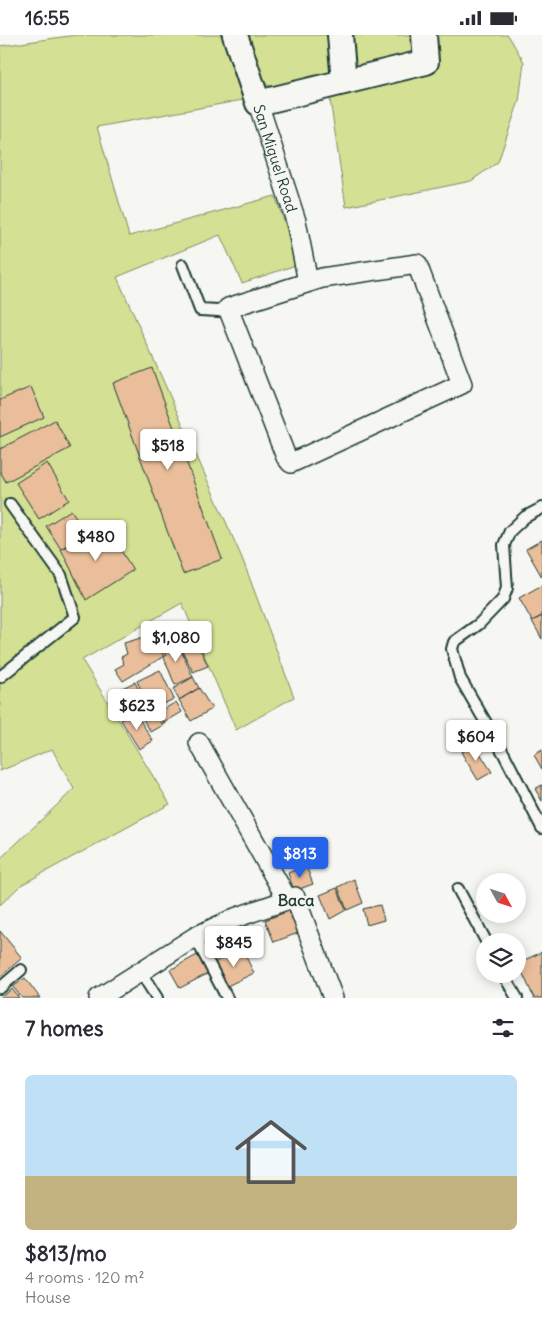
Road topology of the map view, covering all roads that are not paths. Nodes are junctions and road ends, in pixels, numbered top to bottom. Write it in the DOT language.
graph roads {
  1 [pos="235,35"];
  2 [pos="340,35"];
  3 [pos="424,35"];
  4 [pos="344,82"];
  5 [pos="258,103"];
  6 [pos="183,265"];
  7 [pos="308,282"];
  8 [pos="228,308"];
  9 [pos="10,504"];
  10 [pos="542,508"];
  11 [pos="0,677"];
  12 [pos="199,743"];
  13 [pos="542,828"];
  14 [pos="458,889"];
  15 [pos="287,899"];
  16 [pos="482,933"];
  17 [pos="195,937"];
  18 [pos="21,970"];
  19 [pos="140,971"];
  20 [pos="508,983"];
  21 [pos="0,988"];
  22 [pos="99,998"];
  23 [pos="157,998"];
  24 [pos="227,998"];
  25 [pos="333,998"];
  26 [pos="516,998"];
  1 -- 5 [label="street, San Miguel Road"];
  2 -- 4 [label="street"];
  3 -- 4 [label="street"];
  4 -- 5 [label="street"];
  5 -- 7 [label="street, San Miguel Road"];
  6 -- 8 [label="lane"];
  7 -- 8 [label="street"];
  7 -- 8 [label="street"];
  9 -- 11 [label="lane"];
  10 -- 13 [label="lane"];
  12 -- 15 [label="street"];
  14 -- 16 [label="lane"];
  15 -- 17 [label="street"];
  15 -- 25 [label="street"];
  17 -- 19 [label="street"];
  17 -- 24 [label="lane"];
  18 -- 21 [label="lane"];
  19 -- 22 [label="street"];
  19 -- 23 [label="lane"];
  20 -- 26 [label="lane"];
}
